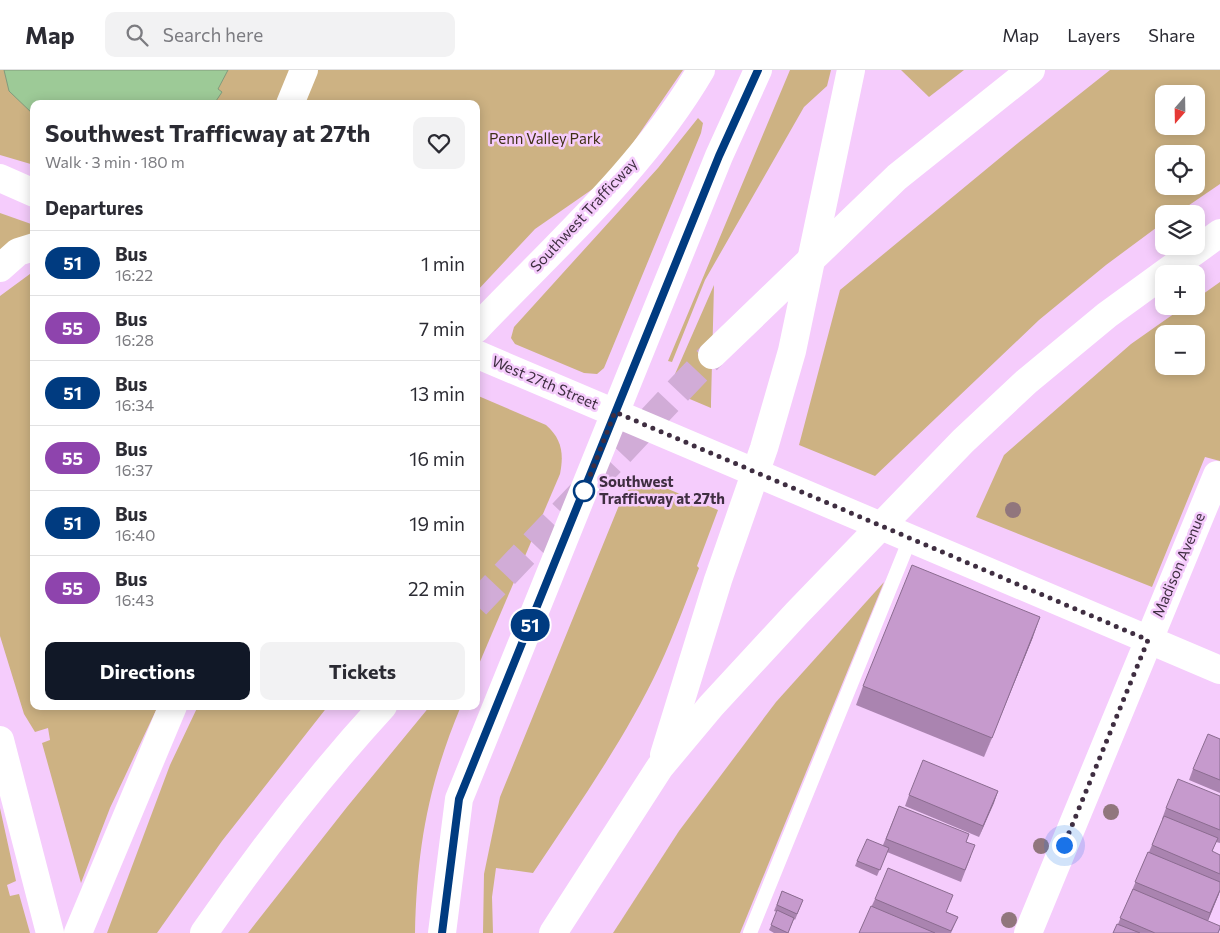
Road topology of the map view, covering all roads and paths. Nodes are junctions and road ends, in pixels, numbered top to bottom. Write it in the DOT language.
graph roads {
  1 [pos="304,70"];
  2 [pos="701,70"];
  3 [pos="746,70"];
  4 [pos="758,70"];
  5 [pos="851,70"];
  6 [pos="1031,70"];
  7 [pos="292,100"];
  8 [pos="719,156"];
  9 [pos="0,178"];
  10 [pos="30,191"];
  11 [pos="1220,232"];
  12 [pos="30,248"];
  13 [pos="0,268"];
  14 [pos="480,324"];
  15 [pos="712,355"];
  16 [pos="480,356"];
  17 [pos="615,412"];
  18 [pos="1216,475"];
  19 [pos="910,539"];
  20 [pos="1148,640"];
  21 [pos="1220,670"];
  22 [pos="171,710"];
  23 [pos="379,710"];
  24 [pos="0,740"];
  25 [pos="660,767"];
  26 [pos="49,927"];
  27 [pos="78,933"];
  28 [pos="204,933"];
  29 [pos="442,933"];
  30 [pos="553,933"];
  31 [pos="750,933"];
  32 [pos="1028,933"];
  1 -- 7 [label="main road"];
  2 -- 14 [label="main road, Southwest Trafficway"];
  3 -- 8 [label="main road"];
  4 -- 8 [label="main road"];
  5 -- 25 [label="main road"];
  6 -- 15 [label="main road"];
  8 -- 17 [label="main road"];
  9 -- 10 [label="main road"];
  11 -- 25 [label="main road"];
  12 -- 13 [label="main road"];
  16 -- 17 [label="main road, West 27th Street"];
  17 -- 19 [label="main road, West 27th Street"];
  17 -- 29 [label="main road"];
  18 -- 20 [label="main road, Madison Avenue"];
  19 -- 20 [label="main road, West 27th Street"];
  19 -- 31 [label="lane"];
  20 -- 21 [label="main road, West 27th Street"];
  20 -- 32 [label="main road, Madison Avenue"];
  22 -- 27 [label="main road"];
  23 -- 28 [label="main road"];
  24 -- 26 [label="main road"];
  25 -- 30 [label="main road"];
}
